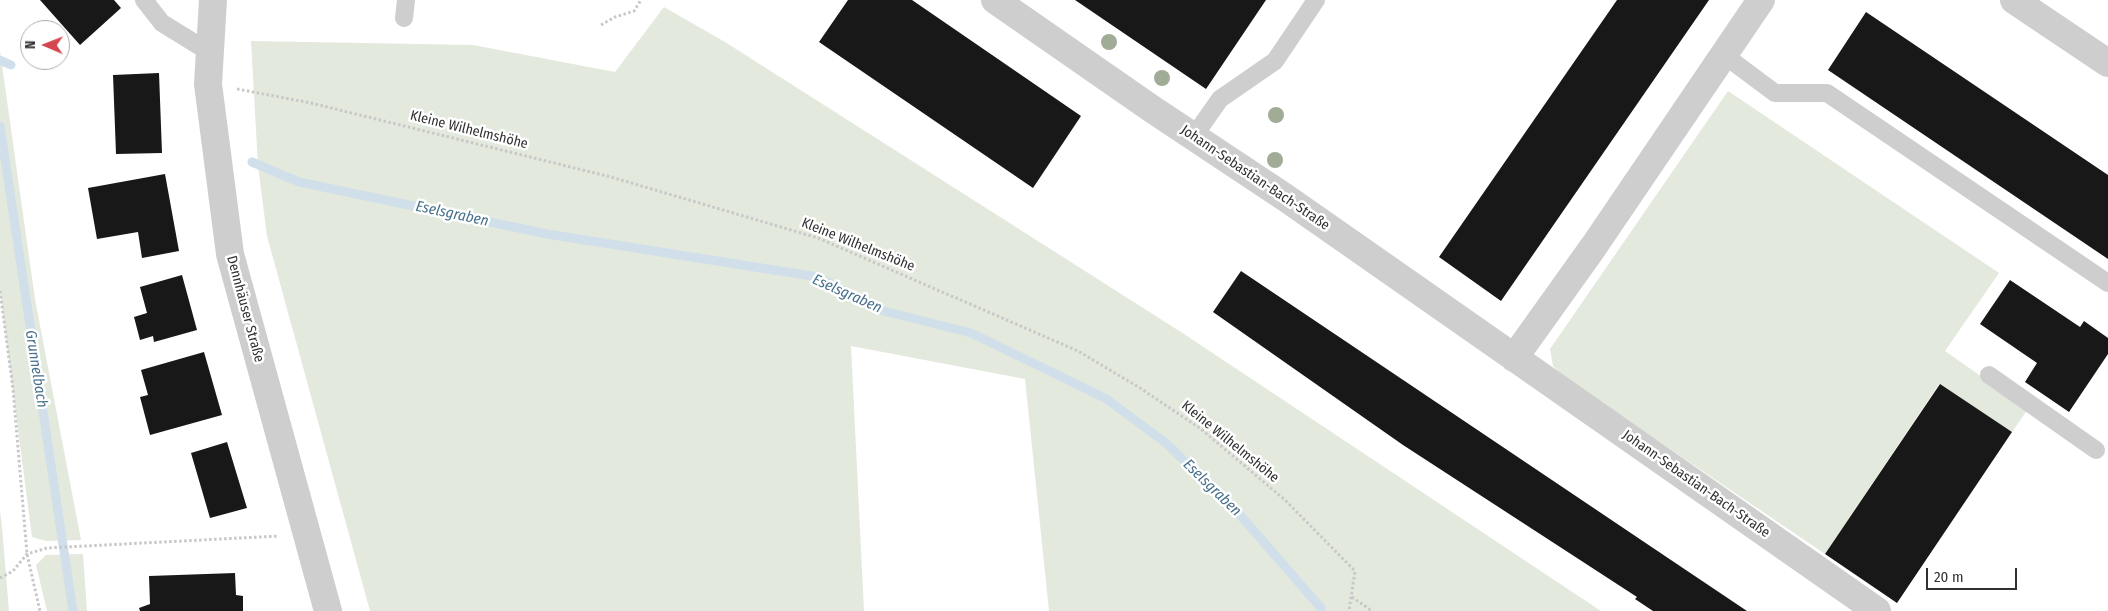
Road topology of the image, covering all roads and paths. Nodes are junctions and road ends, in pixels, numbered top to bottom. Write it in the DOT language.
graph roads {
  1 [pos="144,0"];
  2 [pos="213,0"];
  3 [pos="406,0"];
  4 [pos="641,0"];
  5 [pos="994,0"];
  6 [pos="1316,0"];
  7 [pos="1761,0"];
  8 [pos="2014,0"];
  9 [pos="404,18"];
  10 [pos="601,25"];
  11 [pos="209,52"];
  12 [pos="1724,55"];
  13 [pos="2108,63"];
  14 [pos="208,84"];
  15 [pos="1194,136"];
  16 [pos="2108,283"];
  17 [pos="0,291"];
  18 [pos="1514,358"];
  19 [pos="1989,375"];
  20 [pos="2096,450"];
  21 [pos="307,535"];
  22 [pos="28,554"];
  23 [pos="0,578"];
  24 [pos="1352,596"];
  25 [pos="40,611"];
  26 [pos="328,611"];
  27 [pos="1349,611"];
  28 [pos="1372,611"];
  29 [pos="1877,611"];
  1 -- 11 [label="lane"];
  2 -- 11 [label="street, Dennhäuser Straße"];
  3 -- 9 [label="lane"];
  4 -- 10 [label="path"];
  5 -- 15 [label="street, Johann-Sebastian-Bach-Straße"];
  6 -- 15 [label="lane"];
  7 -- 12 [label="street"];
  8 -- 13 [label="street"];
  11 -- 14 [label="street, Dennhäuser Straße"];
  12 -- 16 [label="lane"];
  12 -- 18 [label="street"];
  14 -- 21 [label="street, Dennhäuser Straße"];
  14 -- 24 [label="path, Kleine Wilhelmshöhe"];
  15 -- 18 [label="street, Johann-Sebastian-Bach-Straße"];
  17 -- 22 [label="path"];
  18 -- 29 [label="street, Johann-Sebastian-Bach-Straße"];
  19 -- 20 [label="lane"];
  21 -- 22 [label="path"];
  21 -- 26 [label="street, Dennhäuser Straße"];
  22 -- 23 [label="path"];
  22 -- 25 [label="path"];
  24 -- 27 [label="path, Kleine Wilhelmshöhe"];
  24 -- 28 [label="path"];
}
